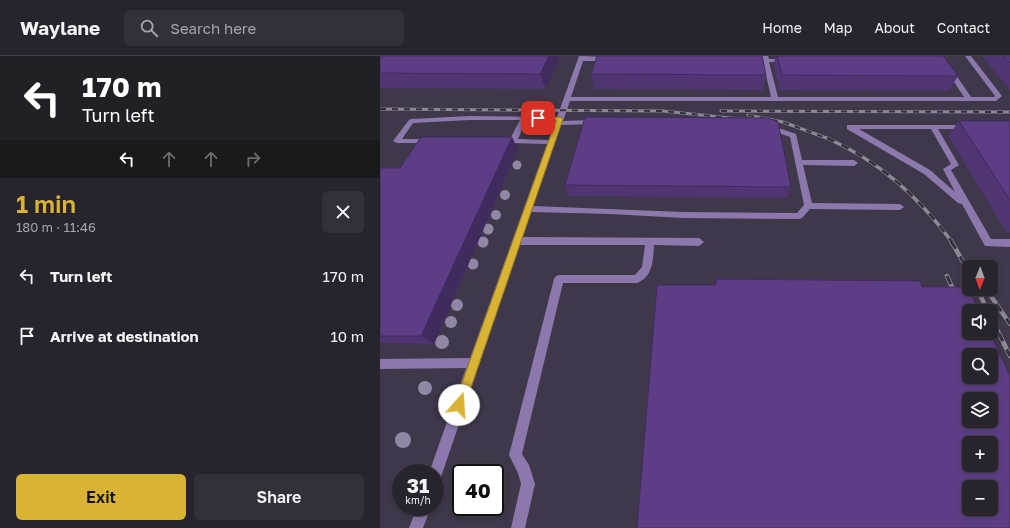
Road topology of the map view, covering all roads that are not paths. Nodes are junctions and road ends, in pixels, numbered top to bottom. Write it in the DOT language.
graph roads {
  1 [pos="968,56"];
  2 [pos="582,57"];
  3 [pos="766,58"];
  4 [pos="620,59"];
  5 [pos="743,60"];
  6 [pos="940,60"];
  7 [pos="797,61"];
  8 [pos="567,99"];
  9 [pos="775,100"];
  10 [pos="969,100"];
  11 [pos="524,118"];
  12 [pos="559,121"];
  13 [pos="606,121"];
  14 [pos="758,124"];
  15 [pos="933,127"];
  16 [pos="979,127"];
  17 [pos="441,141"];
  18 [pos="552,142"];
  19 [pos="799,162"];
  20 [pos="854,163"];
  21 [pos="808,206"];
  22 [pos="900,206"];
  23 [pos="969,208"];
  24 [pos="528,209"];
  25 [pos="516,241"];
  26 [pos="650,241"];
  27 [pos="699,242"];
  28 [pos="1010,242"];
  29 [pos="380,364"];
  30 [pos="474,364"];
  31 [pos="439,464"];
  32 [pos="421,516"];
  33 [pos="416,528"];
  34 [pos="518,528"];
  1 -- 10 [label="street"];
  2 -- 4 [label="street"];
  2 -- 8 [label="street"];
  3 -- 5 [label="street"];
  3 -- 7 [label="street"];
  3 -- 9 [label="street"];
  6 -- 10 [label="street"];
  8 -- 9 [label="street"];
  8 -- 12 [label="street"];
  9 -- 10 [label="street"];
  11 -- 12 [label="street"];
  11 -- 17 [label="street"];
  11 -- 18 [label="street"];
  12 -- 13 [label="street"];
  12 -- 18 [label="street"];
  14 -- 19 [label="street"];
  15 -- 16 [label="street"];
  15 -- 23 [label="street"];
  15 -- 23 [label="street"];
  18 -- 24 [label="street"];
  19 -- 20 [label="street"];
  19 -- 21 [label="street"];
  21 -- 22 [label="street"];
  21 -- 24 [label="street"];
  23 -- 28 [label="street"];
  24 -- 25 [label="street"];
  25 -- 26 [label="street"];
  25 -- 30 [label="street"];
  26 -- 27 [label="street"];
  26 -- 34 [label="street"];
  29 -- 30 [label="street"];
  30 -- 31 [label="street"];
  32 -- 33 [label="street"];
}
